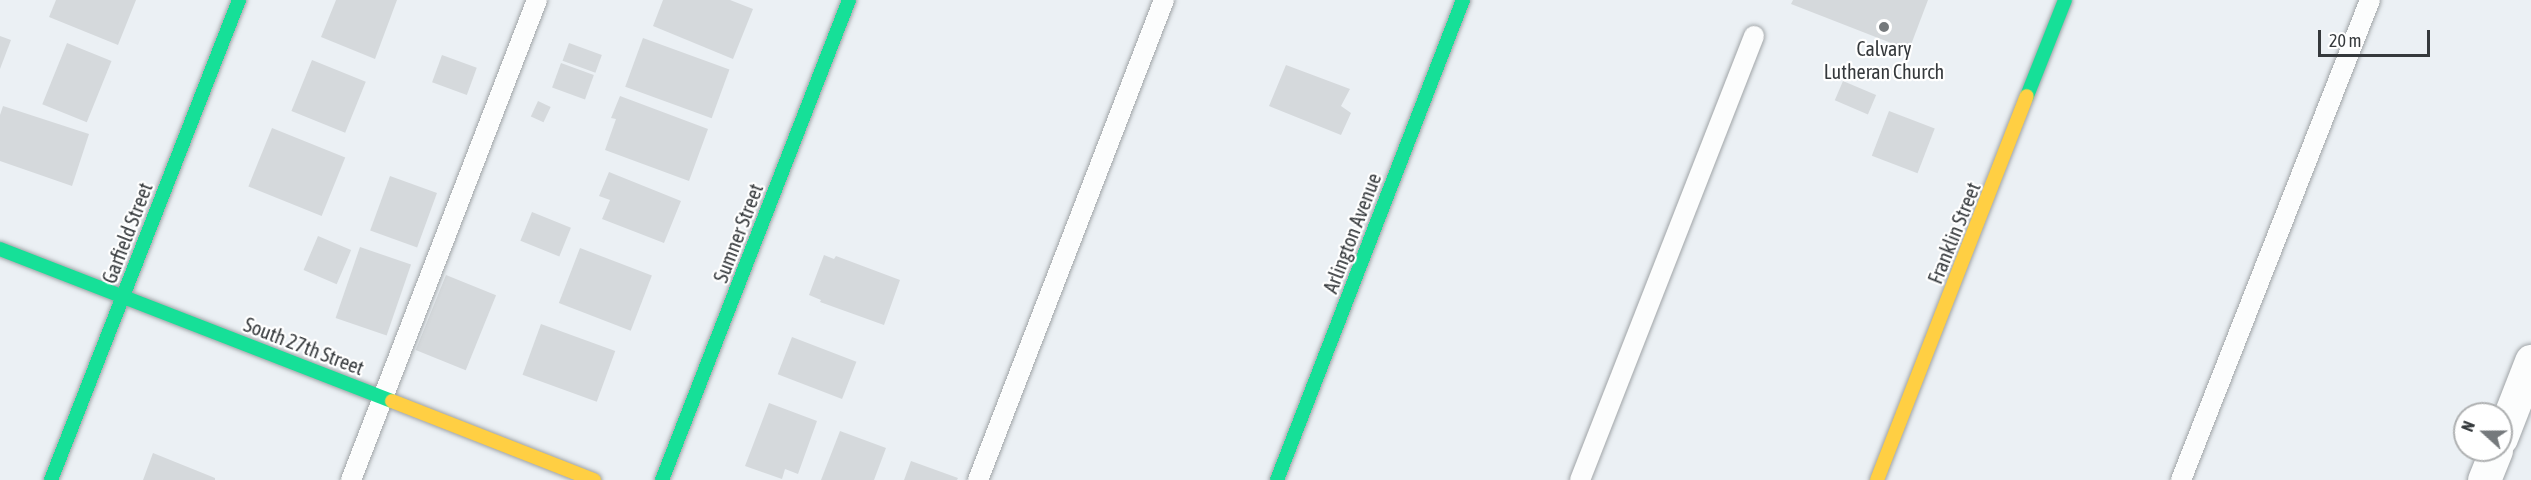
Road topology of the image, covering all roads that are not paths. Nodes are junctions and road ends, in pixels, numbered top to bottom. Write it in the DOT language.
graph roads {
  1 [pos="238,0"];
  2 [pos="537,0"];
  3 [pos="849,0"];
  4 [pos="1164,0"];
  5 [pos="1463,0"];
  6 [pos="2065,0"];
  7 [pos="2370,0"];
  8 [pos="1754,36"];
  9 [pos="0,249"];
  10 [pos="123,296"];
  11 [pos="2531,361"];
  12 [pos="382,398"];
  13 [pos="2513,407"];
  14 [pos="2491,462"];
  15 [pos="51,480"];
  16 [pos="351,480"];
  17 [pos="594,480"];
  18 [pos="662,480"];
  19 [pos="978,480"];
  20 [pos="1277,480"];
  21 [pos="1580,480"];
  22 [pos="1876,480"];
  23 [pos="2181,480"];
  24 [pos="2484,480"];
  1 -- 10 [label="street, Garfield Street"];
  2 -- 12 [label="lane"];
  3 -- 18 [label="street, Sumner Street"];
  4 -- 19 [label="lane"];
  5 -- 20 [label="street, Arlington Avenue"];
  6 -- 22 [label="street, Franklin Street"];
  7 -- 23 [label="lane"];
  8 -- 21 [label="lane"];
  9 -- 10 [label="street, South 27th Street"];
  10 -- 12 [label="street, South 27th Street"];
  10 -- 15 [label="street, Garfield Street"];
  11 -- 13 [label="street"];
  12 -- 16 [label="lane"];
  12 -- 17 [label="street, South 27th Street"];
  14 -- 24 [label="street"];
}
